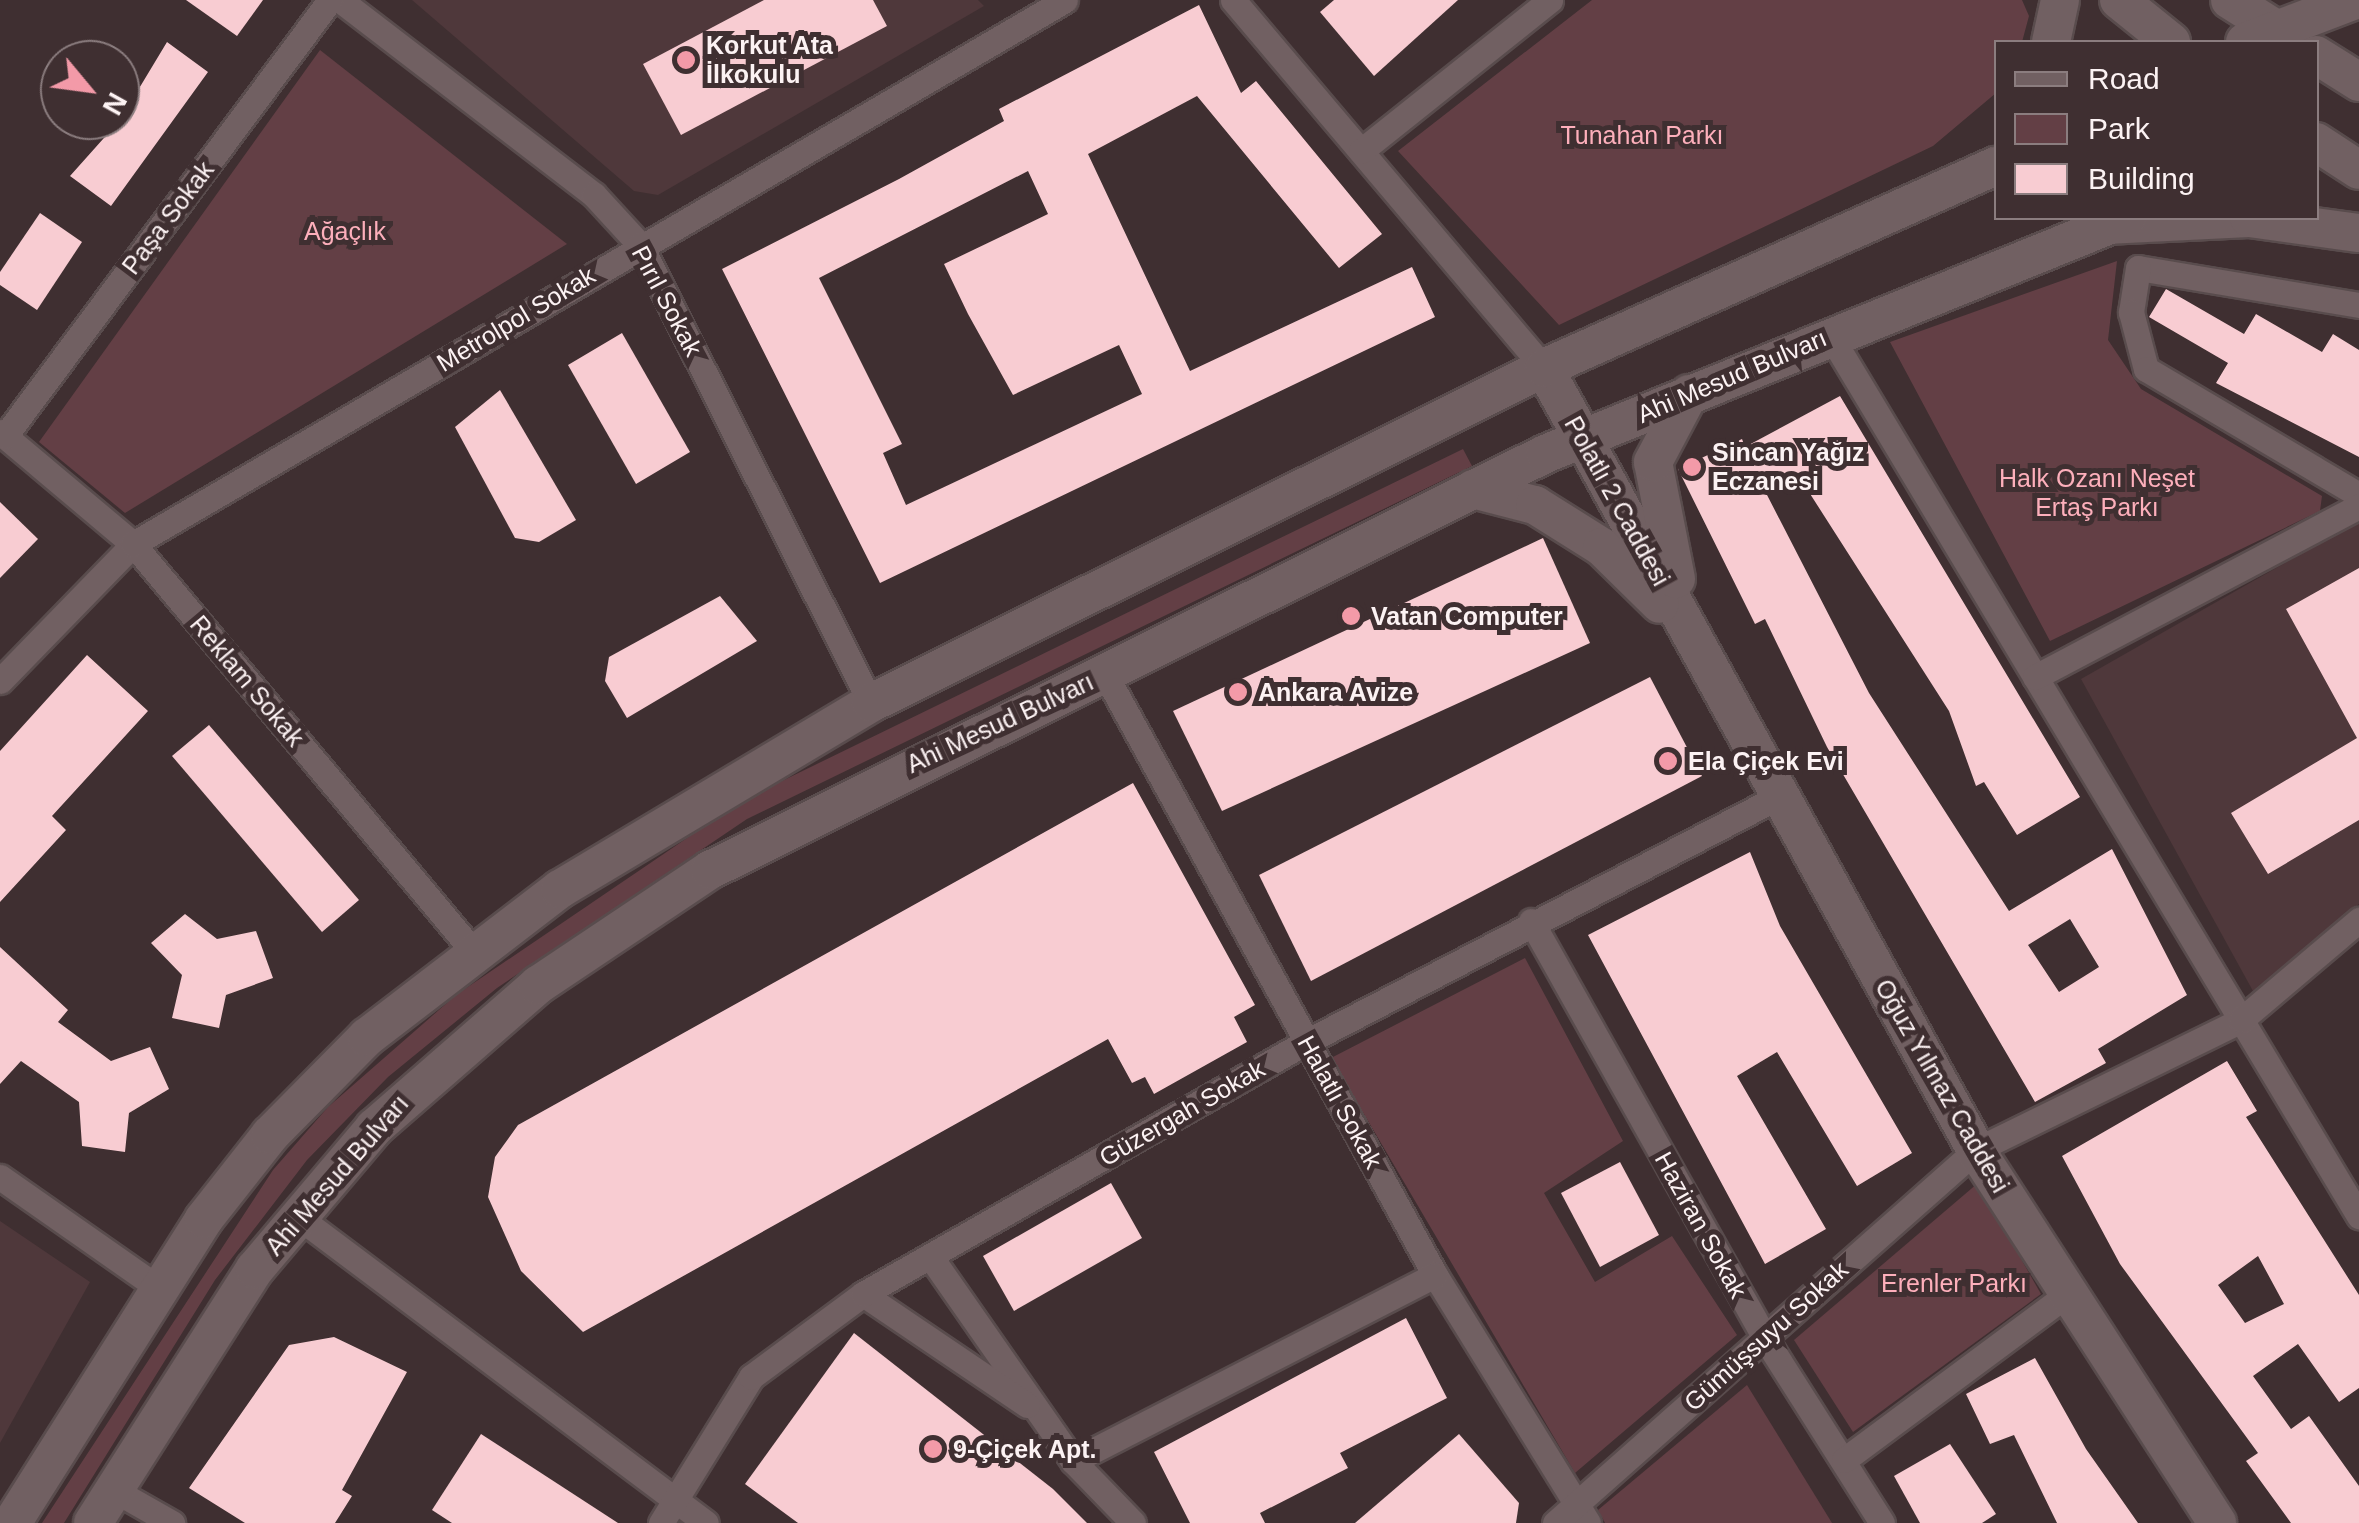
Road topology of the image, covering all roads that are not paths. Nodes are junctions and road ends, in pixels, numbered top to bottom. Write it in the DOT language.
graph roads {
  1 [pos="330,0"];
  2 [pos="340,0"];
  3 [pos="1065,0"];
  4 [pos="1233,0"];
  5 [pos="1550,0"];
  6 [pos="2060,0"];
  7 [pos="2119,0"];
  8 [pos="2230,0"];
  9 [pos="2355,0"];
  10 [pos="2272,38"];
  11 [pos="2051,40"];
  12 [pos="2169,40"];
  13 [pos="2319,57"];
  14 [pos="2359,82"];
  15 [pos="2329,144"];
  16 [pos="1361,152"];
  17 [pos="1990,163"];
  18 [pos="2359,170"];
  19 [pos="2161,220"];
  20 [pos="2264,220"];
  21 [pos="2117,221"];
  22 [pos="2359,233"];
  23 [pos="640,245"];
  24 [pos="2359,305"];
  25 [pos="1830,335"];
  26 [pos="1544,368"];
  27 [pos="1690,394"];
  28 [pos="3,434"];
  29 [pos="1582,439"];
  30 [pos="1473,489"];
  31 [pos="2359,496"];
  32 [pos="2359,506"];
  33 [pos="133,544"];
  34 [pos="1690,634"];
  35 [pos="1106,674"];
  36 [pos="2035,677"];
  37 [pos="0,682"];
  38 [pos="871,702"];
  39 [pos="1780,796"];
  40 [pos="2359,920"];
  41 [pos="1531,921"];
  42 [pos="473,951"];
  43 [pos="2242,1020"];
  44 [pos="1306,1042"];
  45 [pos="1976,1150"];
  46 [pos="0,1176"];
  47 [pos="298,1216"];
  48 [pos="2359,1216"];
  49 [pos="930,1256"];
  50 [pos="1435,1275"];
  51 [pos="160,1289"];
  52 [pos="863,1294"];
  53 [pos="2065,1296"];
  54 [pos="1764,1337"];
  55 [pos="1039,1414"];
  56 [pos="1844,1460"];
  57 [pos="1073,1461"];
  58 [pos="114,1490"];
  59 [pos="676,1500"];
  60 [pos="1583,1513"];
  61 [pos="12,1523"];
  62 [pos="93,1523"];
  63 [pos="172,1523"];
  64 [pos="662,1523"];
  65 [pos="706,1523"];
  66 [pos="1132,1523"];
  67 [pos="1555,1523"];
  68 [pos="1882,1523"];
  69 [pos="2217,1523"];
  1 -- 28 [label="street, Paşa Sokak"];
  2 -- 23 [label="street, Pırıl Sokak"];
  3 -- 23 [label="street, Metrolpol Sokak"];
  4 -- 16 [label="street"];
  5 -- 16 [label="street"];
  6 -- 11 [label="main road"];
  7 -- 12 [label="main road"];
  8 -- 10 [label="main road"];
  9 -- 10 [label="main road"];
  13 -- 14 [label="main road"];
  15 -- 18 [label="main road"];
  16 -- 26 [label="street"];
  17 -- 26 [label="main road"];
  19 -- 21 [label="main road, Ahi Mesud Bulvarı"];
  20 -- 22 [label="main road, Ahi Mesud Bulvarı"];
  21 -- 25 [label="main road, Ahi Mesud Bulvarı"];
  23 -- 33 [label="street, Metrolpol Sokak"];
  23 -- 38 [label="street, Pırıl Sokak"];
  24 -- 31 [label="street"];
  25 -- 27 [label="main road, Ahi Mesud Bulvarı"];
  25 -- 36 [label="street"];
  26 -- 29 [label="main road, Polatlı 2 Caddesi"];
  26 -- 38 [label="main road"];
  27 -- 29 [label="main road, Ahi Mesud Bulvarı"];
  27 -- 34 [label="main road"];
  28 -- 33 [label="street, Reklam Sokak"];
  29 -- 30 [label="main road, Ahi Mesud Bulvarı"];
  29 -- 34 [label="main road, Polatlı 2 Caddesi"];
  30 -- 34 [label="main road"];
  30 -- 35 [label="main road, Ahi Mesud Bulvarı"];
  32 -- 36 [label="street"];
  33 -- 37 [label="street, Metrolpol Sokak"];
  33 -- 42 [label="street, Reklam Sokak"];
  34 -- 39 [label="main road, Oğuz Yılmaz Caddesi"];
  35 -- 44 [label="street, Halatlı Sokak"];
  35 -- 47 [label="main road, Ahi Mesud Bulvarı"];
  36 -- 43 [label="street"];
  38 -- 42 [label="main road"];
  39 -- 41 [label="street, Güzergah Sokak"];
  39 -- 45 [label="main road, Oğuz Yılmaz Caddesi"];
  40 -- 43 [label="street, Gümüşsuyu Sokak"];
  41 -- 44 [label="street, Güzergah Sokak"];
  41 -- 54 [label="street, Haziran Sokak"];
  42 -- 51 [label="main road"];
  43 -- 45 [label="street, Gümüşsuyu Sokak"];
  43 -- 48 [label="street"];
  44 -- 49 [label="street, Güzergah Sokak"];
  44 -- 50 [label="street, Halatlı Sokak"];
  45 -- 53 [label="main road, Oğuz Yılmaz Caddesi"];
  45 -- 54 [label="street, Gümüşsuyu Sokak"];
  46 -- 51 [label="street"];
  47 -- 58 [label="main road, Ahi Mesud Bulvarı"];
  47 -- 59 [label="street"];
  49 -- 52 [label="street, Güzergah Sokak"];
  49 -- 55 [label="street"];
  50 -- 57 [label="street"];
  50 -- 60 [label="street, Halatlı Sokak"];
  51 -- 61 [label="main road"];
  52 -- 55 [label="street"];
  52 -- 59 [label="street, Güzergah Sokak"];
  53 -- 56 [label="street"];
  53 -- 69 [label="main road, Oğuz Yılmaz Caddesi"];
  54 -- 56 [label="street, Haziran Sokak"];
  54 -- 60 [label="street, Gümüşsuyu Sokak"];
  55 -- 57 [label="street"];
  56 -- 68 [label="street, Haziran Sokak"];
  57 -- 66 [label="street"];
  58 -- 62 [label="main road, Ahi Mesud Bulvarı"];
  58 -- 63 [label="street"];
  59 -- 64 [label="street, Güzergah Sokak"];
  59 -- 65 [label="street"];
  60 -- 67 [label="street, Gümüşsuyu Sokak"];
}
